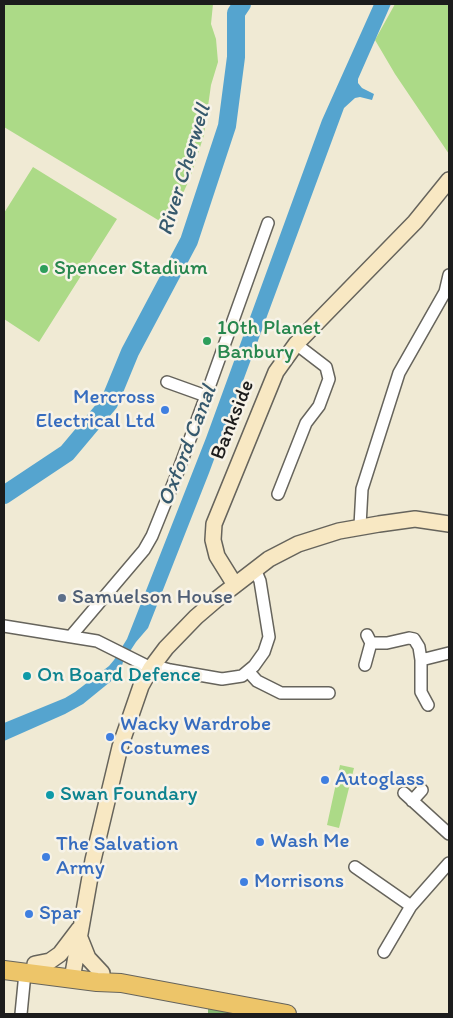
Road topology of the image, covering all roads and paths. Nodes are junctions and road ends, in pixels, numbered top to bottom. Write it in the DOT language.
graph roads {
  1 [pos="449,180"];
  2 [pos="268,223"];
  3 [pos="449,275"];
  4 [pos="296,344"];
  5 [pos="167,382"];
  6 [pos="206,396"];
  7 [pos="278,494"];
  8 [pos="449,524"];
  9 [pos="360,526"];
  10 [pos="255,570"];
  11 [pos="235,585"];
  12 [pos="4,626"];
  13 [pos="71,636"];
  14 [pos="449,653"];
  15 [pos="421,660"];
  16 [pos="365,665"];
  17 [pos="153,666"];
  18 [pos="248,672"];
  19 [pos="329,694"];
  20 [pos="428,704"];
  21 [pos="422,790"];
  22 [pos="449,834"];
  23 [pos="449,863"];
  24 [pos="355,867"];
  25 [pos="411,906"];
  26 [pos="82,924"];
  27 [pos="384,952"];
  28 [pos="4,960"];
  29 [pos="30,969"];
  30 [pos="4,970"];
  31 [pos="102,972"];
  32 [pos="73,974"];
  33 [pos="121,983"];
  34 [pos="21,1014"];
  35 [pos="287,1014"];
  1 -- 4 [label="street, Bankside"];
  2 -- 6 [label="street"];
  3 -- 9 [label="street"];
  4 -- 7 [label="street"];
  4 -- 11 [label="street, Bankside"];
  5 -- 6 [label="street"];
  6 -- 13 [label="street"];
  8 -- 9 [label="street"];
  9 -- 10 [label="street"];
  10 -- 11 [label="street"];
  10 -- 18 [label="street"];
  11 -- 17 [label="street"];
  12 -- 13 [label="street"];
  13 -- 17 [label="street"];
  14 -- 15 [label="street"];
  15 -- 16 [label="street"];
  15 -- 20 [label="street"];
  17 -- 18 [label="street"];
  17 -- 26 [label="street"];
  18 -- 19 [label="street"];
  21 -- 22 [label="street"];
  23 -- 25 [label="street"];
  24 -- 25 [label="street"];
  25 -- 27 [label="street"];
  26 -- 29 [label="street"];
  26 -- 31 [label="street"];
  26 -- 32 [label="street"];
  28 -- 29 [label="main road"];
  29 -- 30 [label="main road"];
  29 -- 32 [label="main road"];
  29 -- 34 [label="street"];
  31 -- 32 [label="main road"];
  31 -- 33 [label="main road"];
  32 -- 33 [label="main road"];
  33 -- 35 [label="main road"];
}
